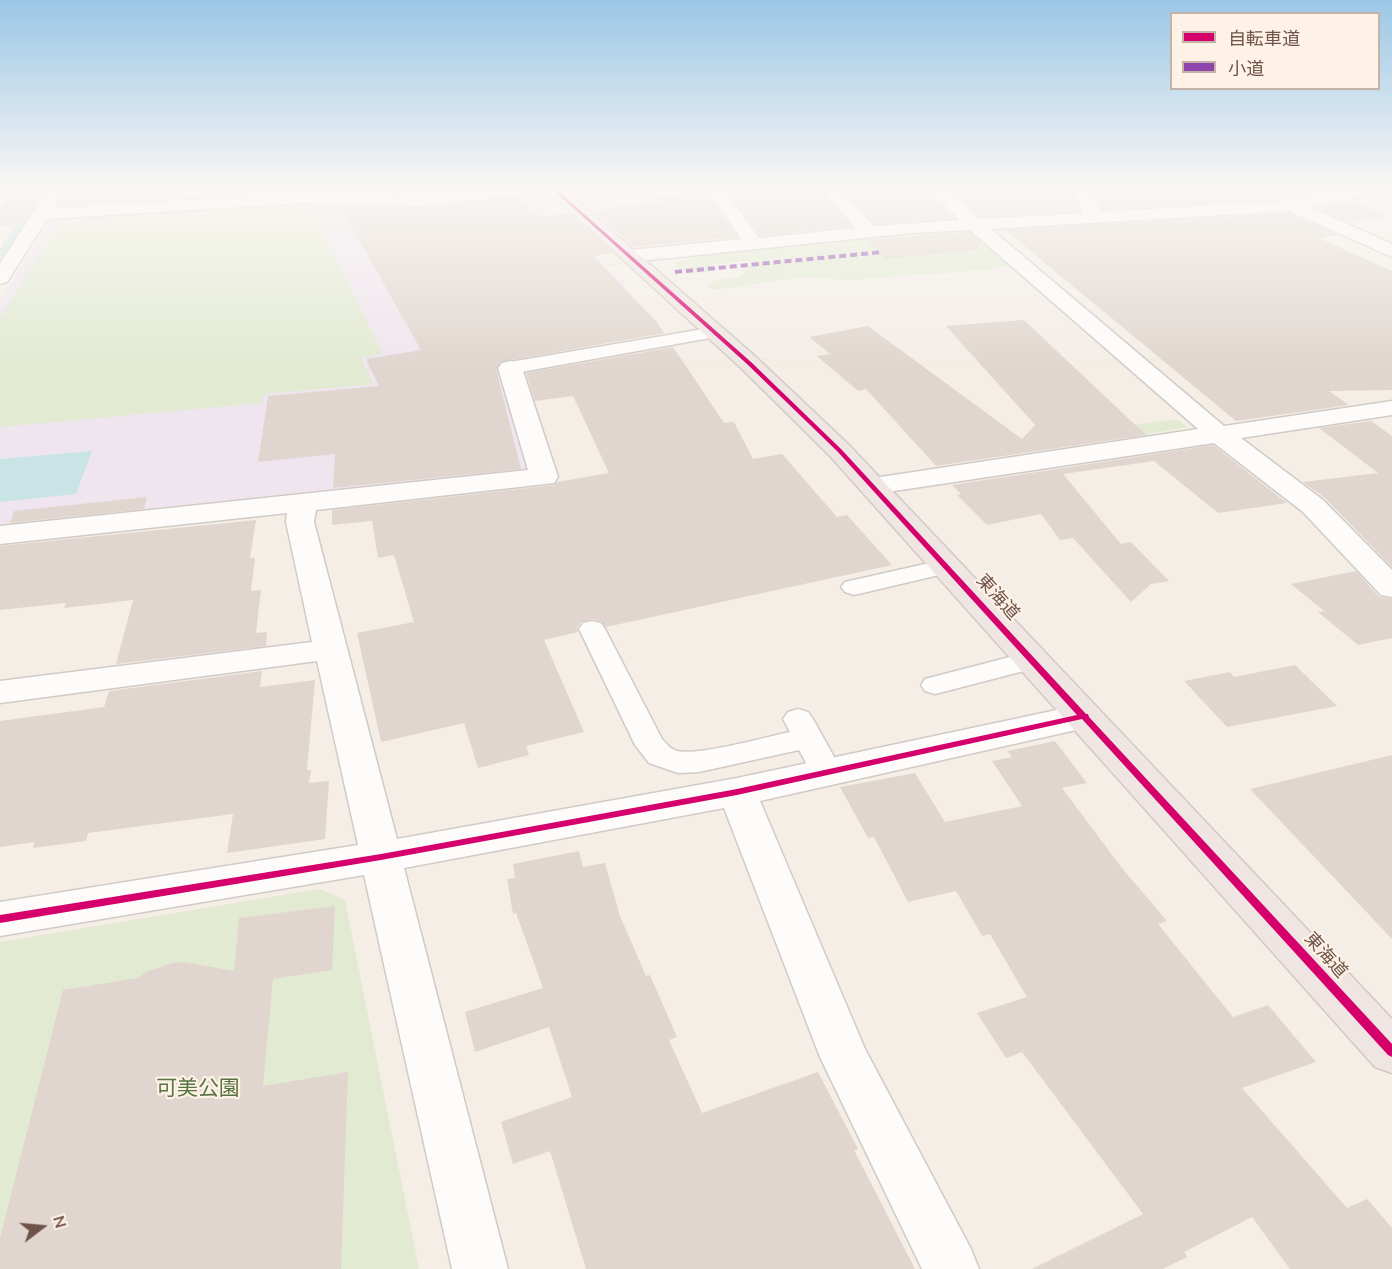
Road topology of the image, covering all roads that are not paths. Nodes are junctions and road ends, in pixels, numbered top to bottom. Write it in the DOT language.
graph roads {
  1 [pos="20,248"];
  2 [pos="609,248"];
  3 [pos="712,248"];
  4 [pos="1002,248"];
  5 [pos="620,260"];
  6 [pos="0,278"];
  7 [pos="715,332"];
  8 [pos="510,368"];
  9 [pos="1392,408"];
  10 [pos="1219,434"];
  11 [pos="874,486"];
  12 [pos="302,503"];
  13 [pos="0,535"];
  14 [pos="947,566"];
  15 [pos="854,587"];
  16 [pos="1392,588"];
  17 [pos="592,629"];
  18 [pos="330,648"];
  19 [pos="1033,660"];
  20 [pos="935,685"];
  21 [pos="0,692"];
  22 [pos="1085,716"];
  23 [pos="828,773"];
  24 [pos="737,792"];
  25 [pos="381,857"];
  26 [pos="0,919"];
  27 [pos="1392,1052"];
  28 [pos="480,1269"];
  29 [pos="951,1269"];
  1 -- 6 [label="street"];
  2 -- 5 [label="highway, 東海道"];
  3 -- 5 [label="street"];
  4 -- 10 [label="street"];
  5 -- 7 [label="highway, 東海道"];
  7 -- 8 [label="lane"];
  7 -- 11 [label="highway, 東海道"];
  8 -- 12 [label="street"];
  9 -- 10 [label="street"];
  10 -- 11 [label="street"];
  10 -- 16 [label="street"];
  11 -- 14 [label="highway, 東海道"];
  12 -- 13 [label="street"];
  12 -- 18 [label="street"];
  14 -- 15 [label="lane"];
  14 -- 19 [label="highway, 東海道"];
  17 -- 23 [label="lane"];
  18 -- 21 [label="street"];
  18 -- 25 [label="street"];
  19 -- 20 [label="lane"];
  19 -- 22 [label="highway, 東海道"];
  22 -- 23 [label="street"];
  22 -- 27 [label="highway, 東海道"];
  23 -- 24 [label="street"];
  24 -- 25 [label="street"];
  24 -- 29 [label="street"];
  25 -- 26 [label="street"];
  25 -- 28 [label="street"];
}
